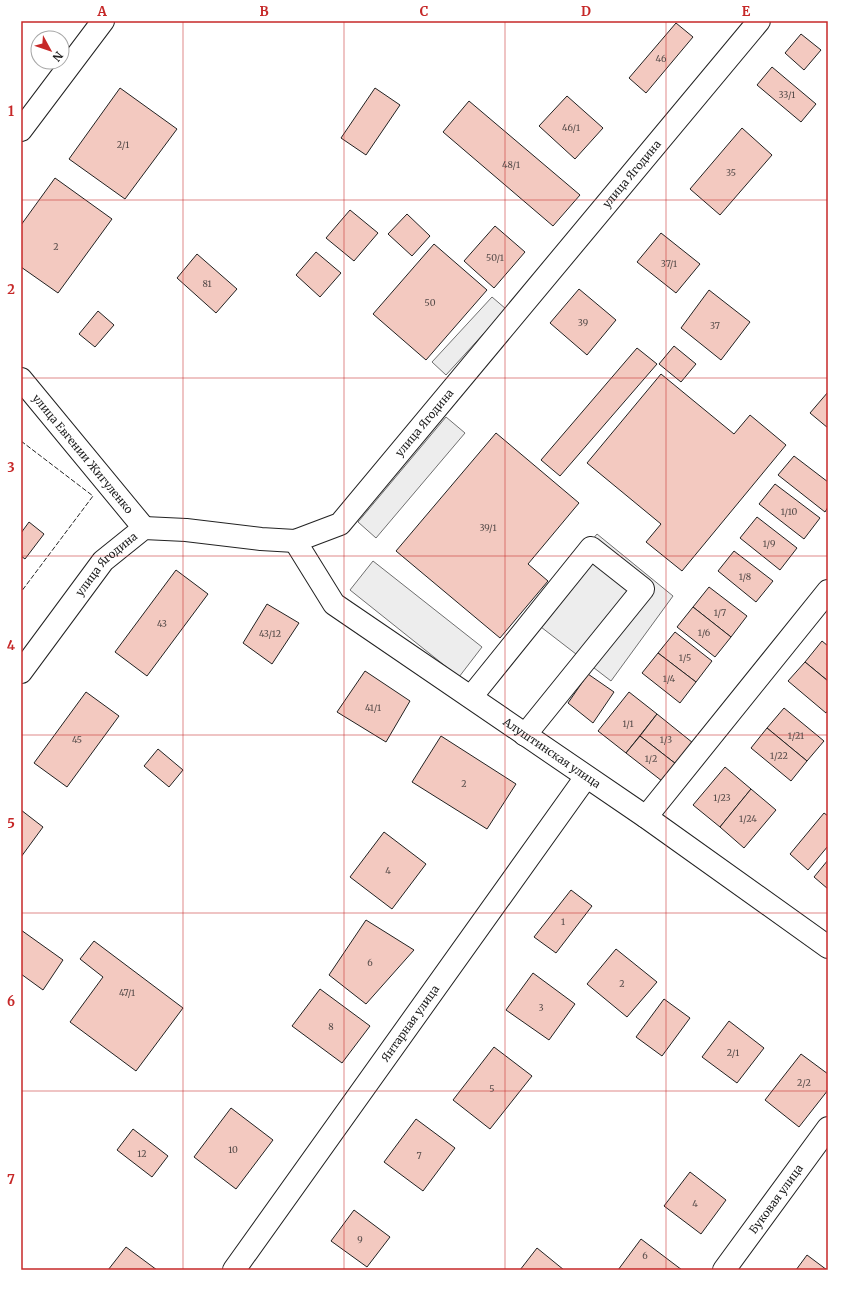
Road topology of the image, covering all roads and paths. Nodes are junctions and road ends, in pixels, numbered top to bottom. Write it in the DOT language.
graph roads {
  1 [pos="102,21"];
  2 [pos="759,21"];
  3 [pos="21,130"];
  4 [pos="21,379"];
  5 [pos="144,528"];
  6 [pos="295,541"];
  7 [pos="828,591"];
  8 [pos="21,672"];
  9 [pos="471,697"];
  10 [pos="525,735"];
  11 [pos="586,777"];
  12 [pos="646,818"];
  13 [pos="828,947"];
  14 [pos="828,1128"];
  15 [pos="234,1270"];
  16 [pos="724,1270"];
  1 -- 3 [label="street"];
  2 -- 6 [label="street, улица Ягодина"];
  4 -- 5 [label="street, улица Евгении Жигуленко"];
  5 -- 6 [label="street, улица Ягодина"];
  5 -- 8 [label="street, улица Ягодина"];
  6 -- 9 [label="street, Алуштинская улица"];
  7 -- 12 [label="street"];
  9 -- 10 [label="street, Алуштинская улица"];
  9 -- 10 [label="street"];
  10 -- 11 [label="street, Алуштинская улица"];
  11 -- 12 [label="street, Алуштинская улица"];
  11 -- 15 [label="street, Янтарная улица"];
  12 -- 13 [label="street, Алуштинская улица"];
  14 -- 16 [label="street, Буковая улица"];
}
